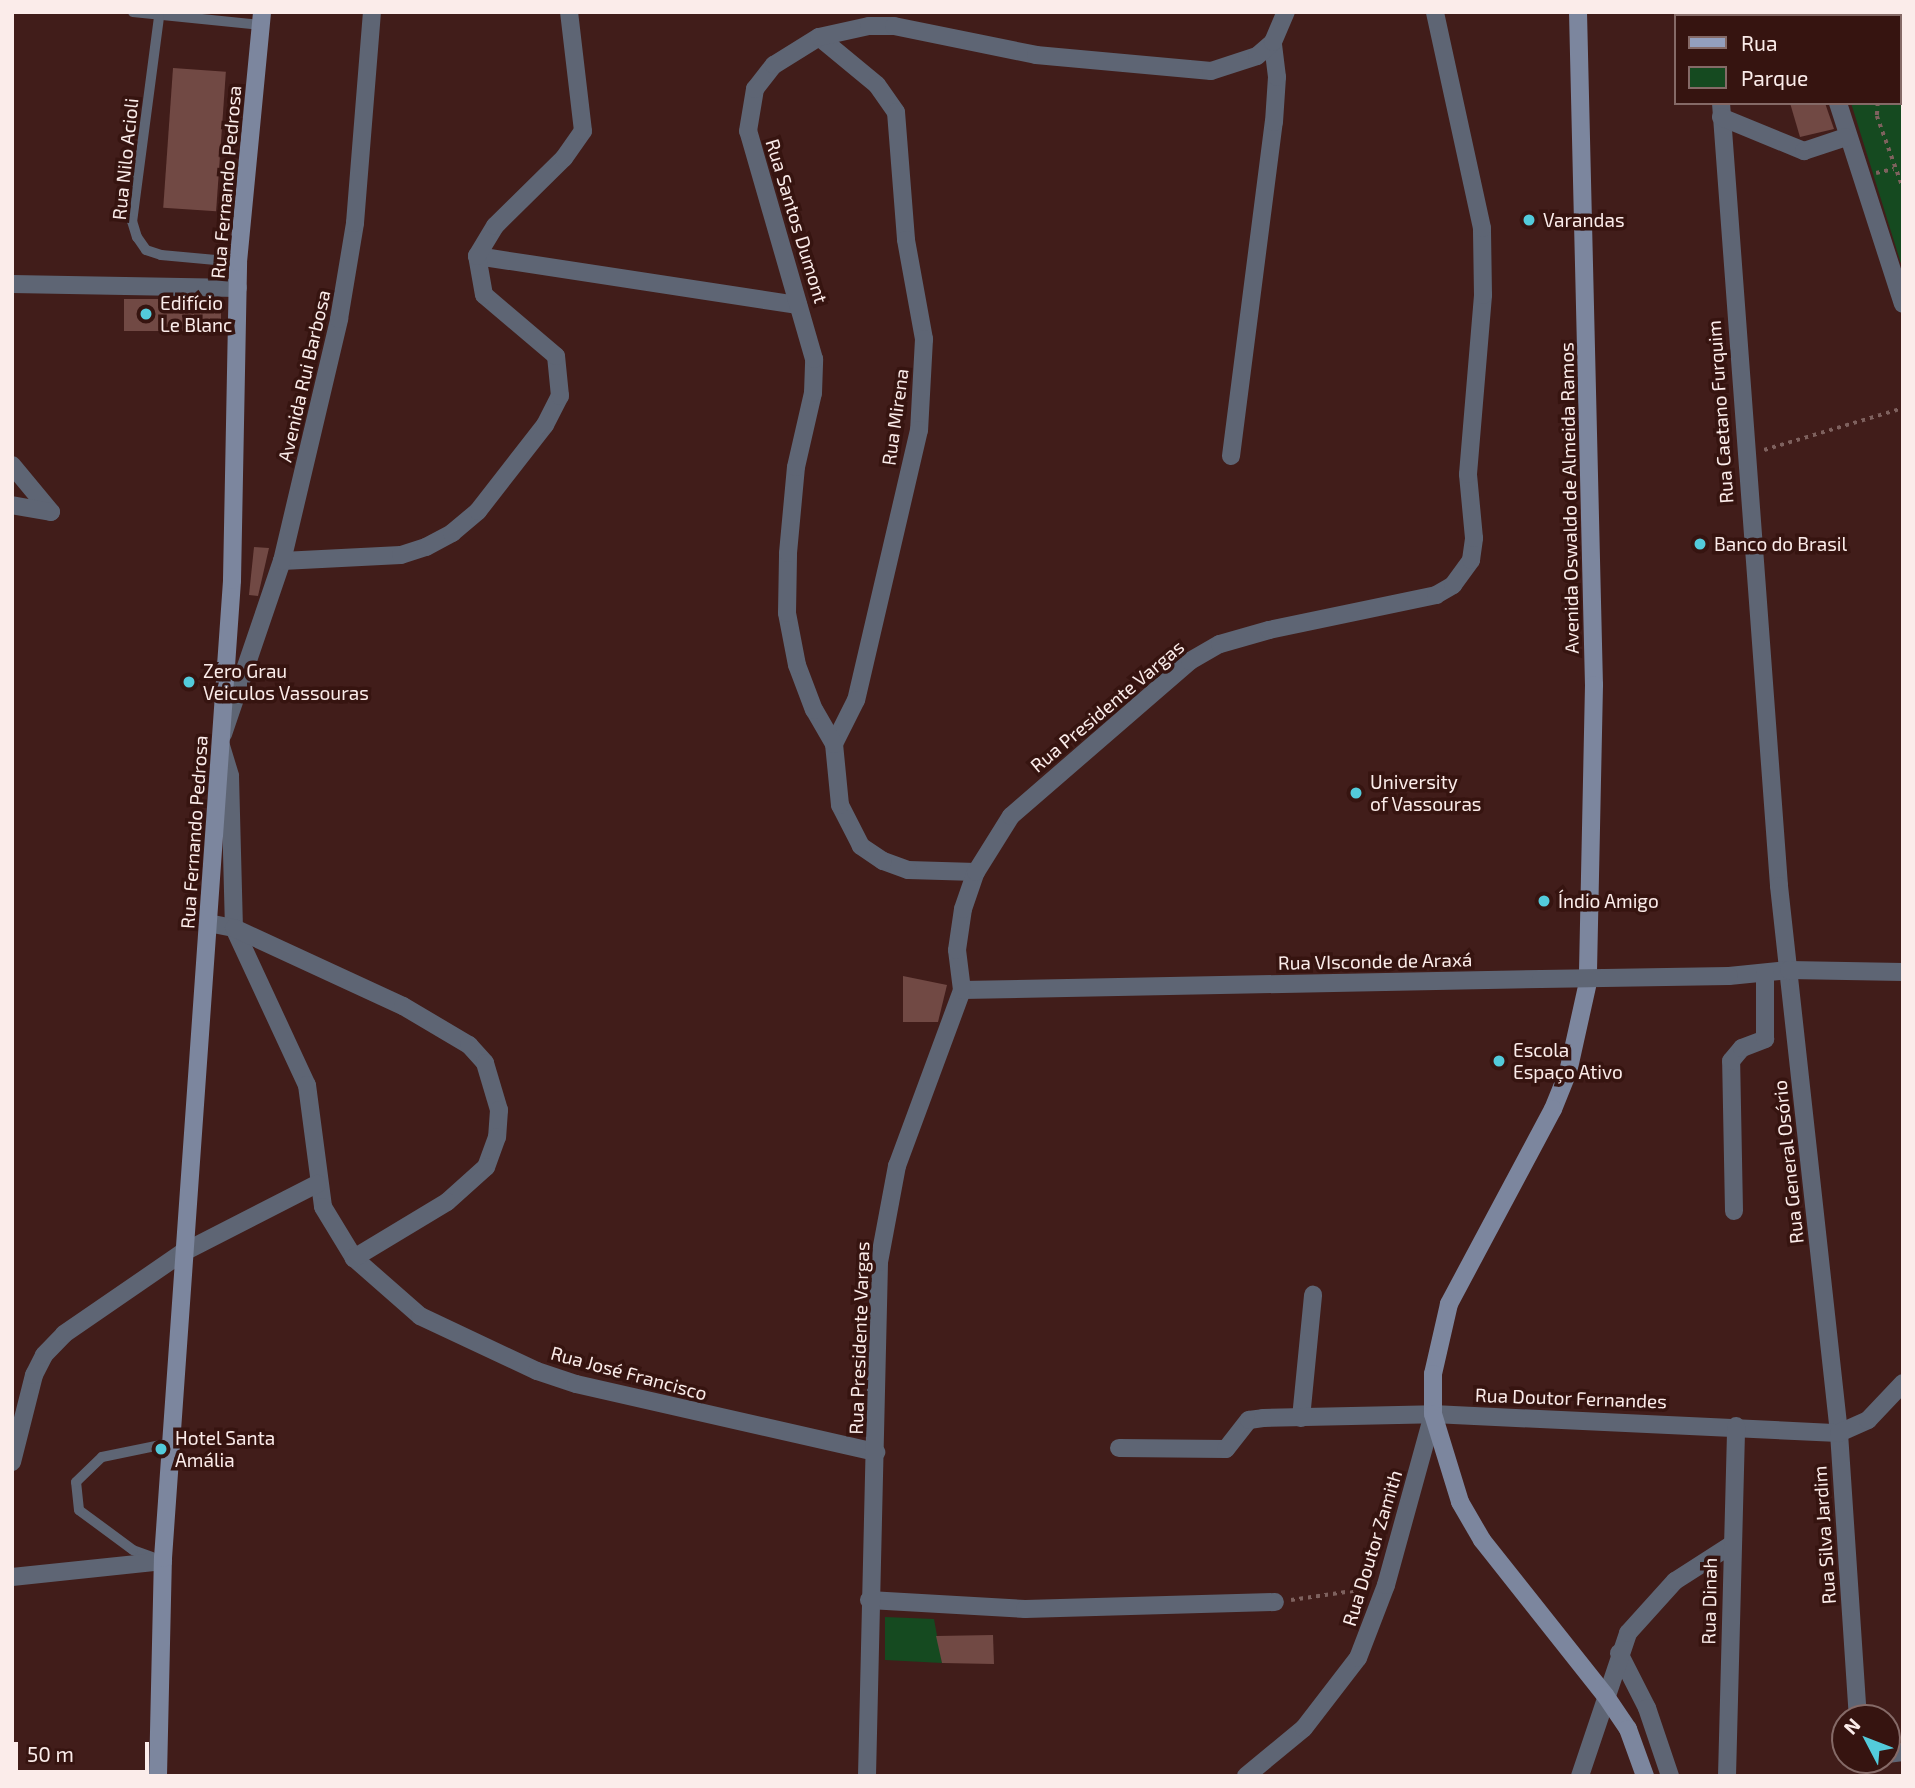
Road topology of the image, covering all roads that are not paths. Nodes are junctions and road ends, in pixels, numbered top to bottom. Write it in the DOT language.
graph roads {
  1 [pos="133,12"];
  2 [pos="372,12"];
  3 [pos="569,12"];
  4 [pos="1286,12"];
  5 [pos="1436,12"];
  6 [pos="1578,12"];
  7 [pos="159,17"];
  8 [pos="262,19"];
  9 [pos="819,37"];
  10 [pos="1273,42"];
  11 [pos="1838,105"];
  12 [pos="1721,110"];
  13 [pos="1846,137"];
  14 [pos="477,256"];
  15 [pos="238,262"];
  16 [pos="17,283"];
  17 [pos="238,288"];
  18 [pos="1903,304"];
  19 [pos="798,305"];
  20 [pos="1231,456"];
  21 [pos="12,465"];
  22 [pos="12,505"];
  23 [pos="282,561"];
  24 [pos="222,742"];
  25 [pos="834,744"];
  26 [pos="976,872"];
  27 [pos="1779,886"];
  28 [pos="208,923"];
  29 [pos="234,929"];
  30 [pos="1789,970"];
  31 [pos="1903,972"];
  32 [pos="1765,974"];
  33 [pos="961,990"];
  34 [pos="317,1184"];
  35 [pos="1734,1211"];
  36 [pos="182,1253"];
  37 [pos="354,1258"];
  38 [pos="1313,1296"];
  39 [pos="1903,1383"];
  40 [pos="1433,1414"];
  41 [pos="1301,1418"];
  42 [pos="1736,1426"];
  43 [pos="1839,1433"];
  44 [pos="170,1443"];
  45 [pos="1119,1448"];
  46 [pos="876,1452"];
  47 [pos="12,1462"];
  48 [pos="1731,1545"];
  49 [pos="163,1560"];
  50 [pos="12,1577"];
  51 [pos="869,1600"];
  52 [pos="1275,1602"];
  53 [pos="1619,1653"];
  54 [pos="1605,1695"];
  55 [pos="1857,1704"];
  56 [pos="158,1776"];
  57 [pos="867,1776"];
  58 [pos="1247,1776"];
  59 [pos="1580,1776"];
  60 [pos="1645,1776"];
  61 [pos="1670,1776"];
  62 [pos="1727,1776"];
  1 -- 7 [label="lane"];
  2 -- 23 [label="street, Avenida Rui Barbosa"];
  3 -- 14 [label="street"];
  4 -- 10 [label="street"];
  5 -- 26 [label="street, Rua Presidente Vargas"];
  6 -- 40 [label="street, Avenida Oswaldo de Almeida Ramos"];
  7 -- 8 [label="lane"];
  7 -- 15 [label="lane, Rua Nilo Acioli"];
  8 -- 15 [label="street, Rua Fernando Pedrosa"];
  9 -- 10 [label="street, Rua Santos Dumont"];
  9 -- 19 [label="street, Rua Santos Dumont"];
  9 -- 25 [label="street, Rua Mirena"];
  10 -- 20 [label="street"];
  11 -- 13 [label="street"];
  12 -- 13 [label="street"];
  12 -- 27 [label="street, Rua Caetano Furquim"];
  13 -- 18 [label="street"];
  14 -- 19 [label="street"];
  14 -- 23 [label="street"];
  15 -- 17 [label="street, Rua Fernando Pedrosa"];
  16 -- 17 [label="street"];
  17 -- 24 [label="street, Rua Fernando Pedrosa"];
  19 -- 25 [label="street, Rua Santos Dumont"];
  21 -- 22 [label="street"];
  23 -- 24 [label="street, Avenida Rui Barbosa"];
  24 -- 28 [label="street, Rua Fernando Pedrosa"];
  24 -- 29 [label="street, Rua José Francisco"];
  25 -- 26 [label="street, Rua Santos Dumont"];
  26 -- 33 [label="street, Rua Presidente Vargas"];
  27 -- 30 [label="street, Rua General Osório"];
  28 -- 29 [label="street"];
  28 -- 36 [label="street, Rua Fernando Pedrosa"];
  29 -- 34 [label="street, Rua José Francisco"];
  29 -- 37 [label="street"];
  30 -- 31 [label="street, Rua VIsconde de Araxá"];
  30 -- 32 [label="street, Rua VIsconde de Araxá"];
  30 -- 43 [label="street, Rua General Osório"];
  32 -- 33 [label="street, Rua VIsconde de Araxá, bridge"];
  32 -- 35 [label="street"];
  33 -- 46 [label="street, Rua Presidente Vargas"];
  34 -- 36 [label="street"];
  34 -- 37 [label="street, Rua José Francisco"];
  36 -- 44 [label="street, Rua Fernando Pedrosa"];
  36 -- 47 [label="street"];
  37 -- 46 [label="street, Rua José Francisco"];
  38 -- 41 [label="street"];
  39 -- 43 [label="street"];
  40 -- 41 [label="street, Rua Doutor Fernandes"];
  40 -- 42 [label="street, Rua Doutor Fernandes"];
  40 -- 54 [label="street, Avenida Oswaldo de Almeida Ramos"];
  40 -- 58 [label="street, Rua Doutor Zamith"];
  41 -- 45 [label="street, Rua Doutor Fernandes"];
  42 -- 43 [label="street, Rua Doutor Fernandes"];
  42 -- 48 [label="street, Rua Dinah"];
  43 -- 55 [label="street, Rua Silva Jardim"];
  44 -- 49 [label="street, Rua Fernando Pedrosa"];
  44 -- 49 [label="lane"];
  46 -- 51 [label="street, Rua Presidente Vargas"];
  48 -- 53 [label="street"];
  48 -- 62 [label="street, Rua Dinah"];
  49 -- 50 [label="street"];
  49 -- 56 [label="street, Rua Fernando Pedrosa"];
  51 -- 52 [label="street"];
  51 -- 57 [label="street, Rua Presidente Vargas"];
  53 -- 54 [label="street"];
  53 -- 61 [label="street"];
  54 -- 59 [label="street"];
  54 -- 60 [label="street, Avenida Oswaldo de Almeida Ramos"];
}
